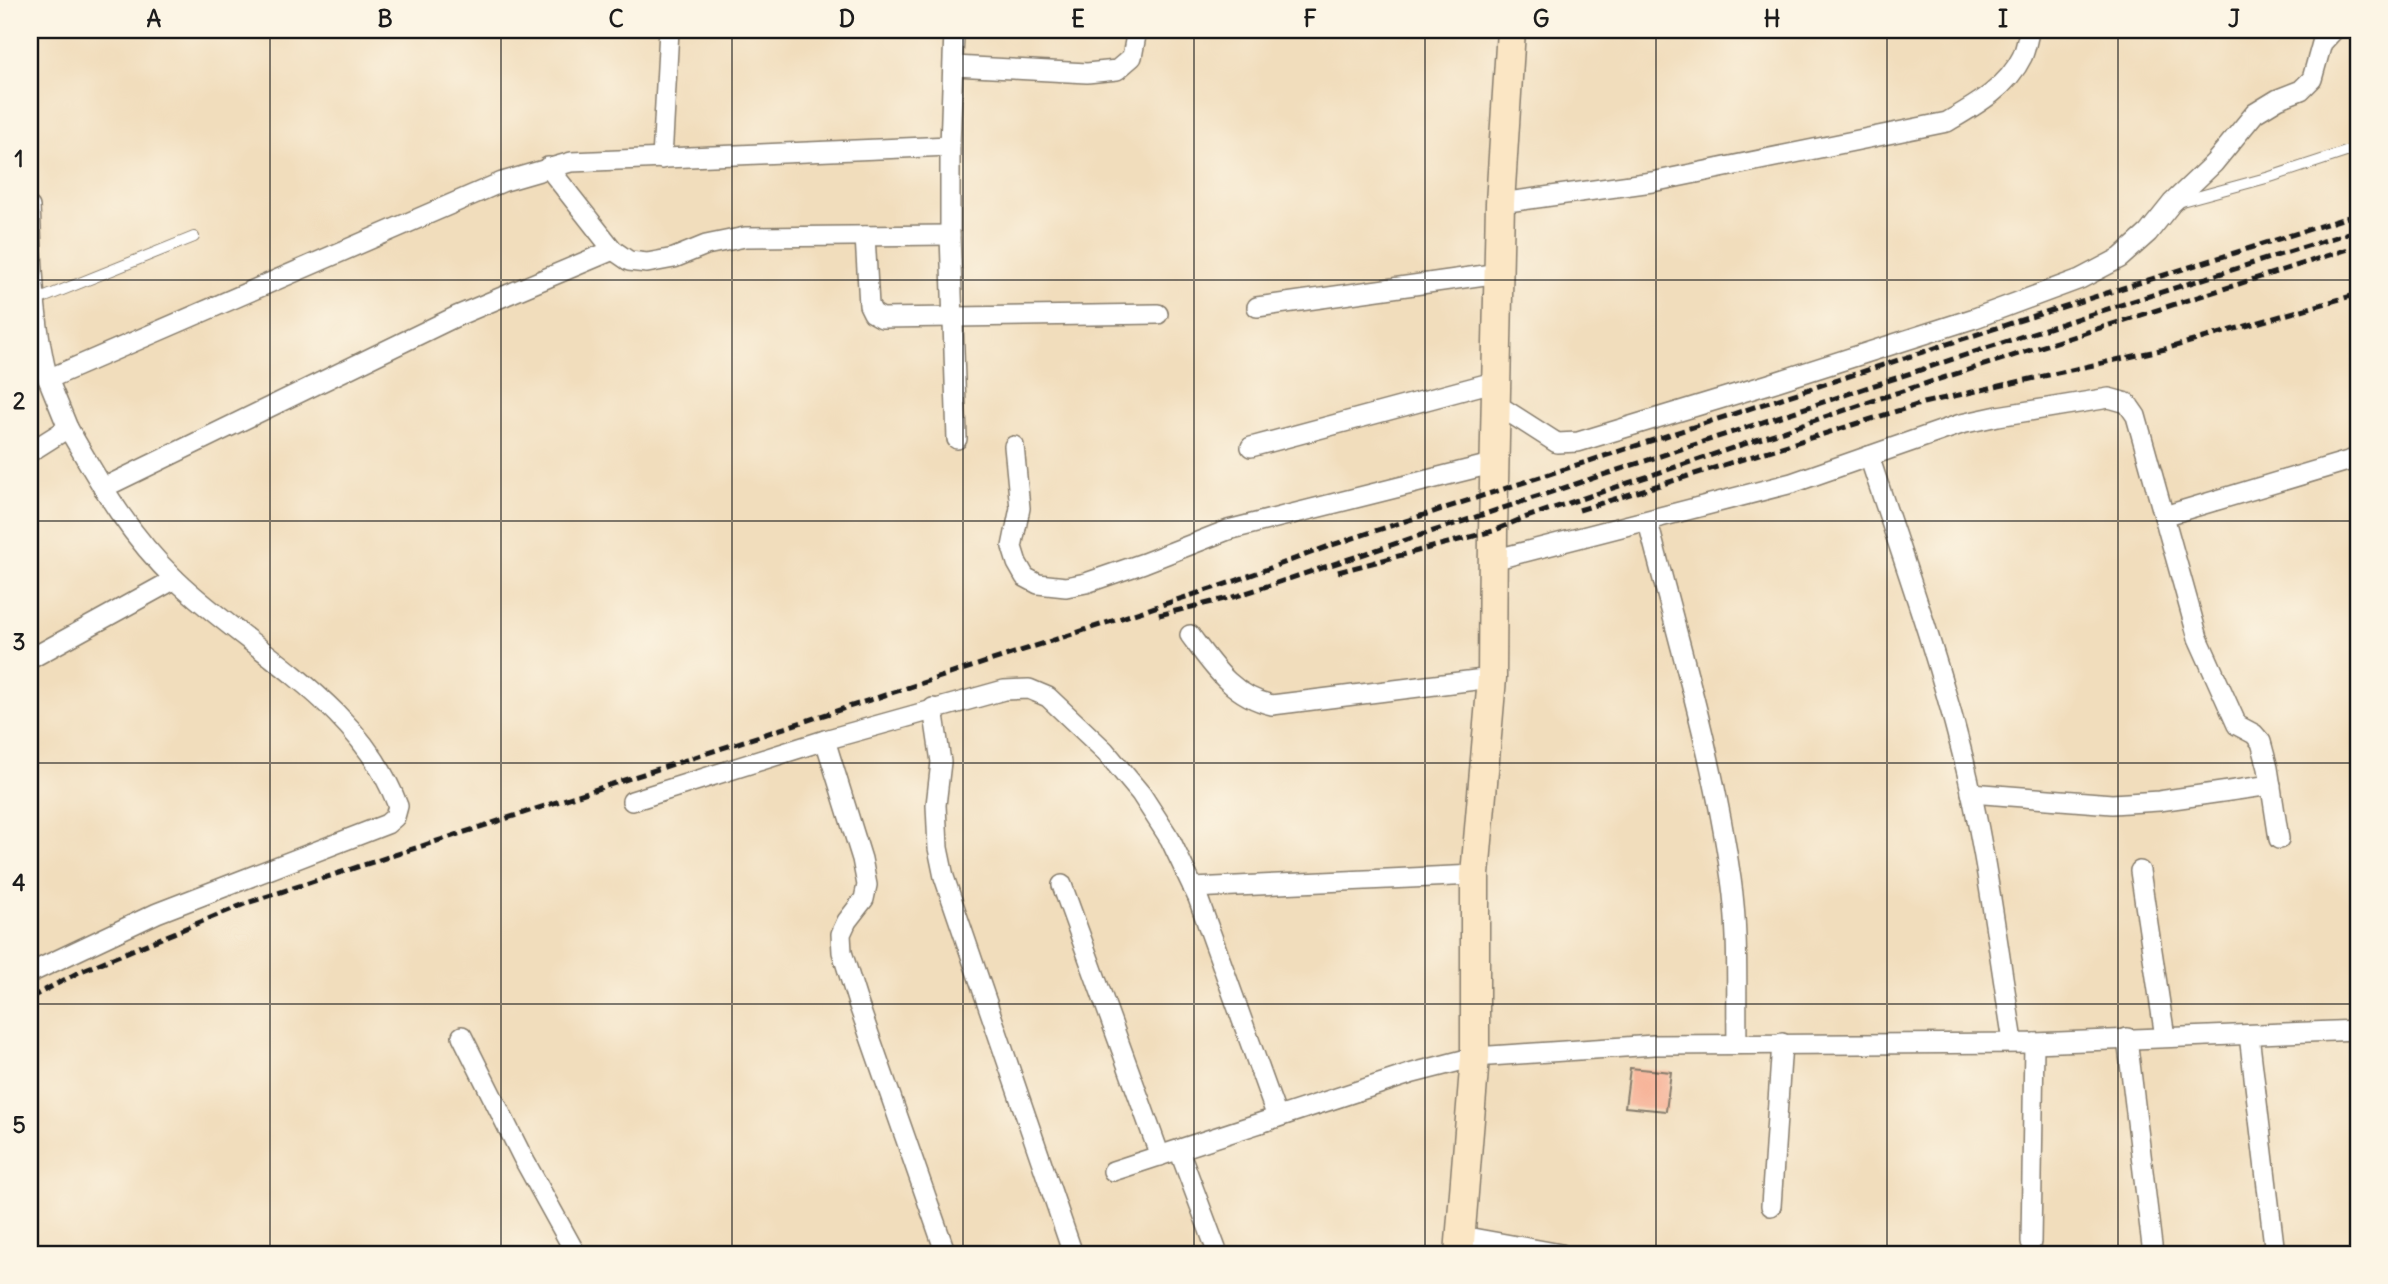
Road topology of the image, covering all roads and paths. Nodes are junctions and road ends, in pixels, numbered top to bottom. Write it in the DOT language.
graph roads {
  1 [pos="669,30"];
  2 [pos="954,30"];
  3 [pos="1137,30"];
  4 [pos="1511,30"];
  5 [pos="2030,30"];
  6 [pos="2334,30"];
  7 [pos="954,65"];
  8 [pos="950,146"];
  9 [pos="2358,148"];
  10 [pos="662,159"];
  11 [pos="548,167"];
  12 [pos="2172,203"];
  13 [pos="1500,204"];
  14 [pos="30,207"];
  15 [pos="864,236"];
  16 [pos="950,236"];
  17 [pos="194,237"];
  18 [pos="613,250"];
  19 [pos="1499,273"];
  20 [pos="33,290"];
  21 [pos="1257,307"];
  22 [pos="1158,314"];
  23 [pos="953,316"];
  24 [pos="48,379"];
  25 [pos="1497,392"];
  26 [pos="68,428"];
  27 [pos="957,439"];
  28 [pos="1014,446"];
  29 [pos="1251,447"];
  30 [pos="30,452"];
  31 [pos="1869,456"];
  32 [pos="2358,458"];
  33 [pos="1495,463"];
  34 [pos="103,488"];
  35 [pos="2164,516"];
  36 [pos="1648,522"];
  37 [pos="1493,560"];
  38 [pos="176,579"];
  39 [pos="1190,635"];
  40 [pos="30,659"];
  41 [pos="1492,678"];
  42 [pos="933,708"];
  43 [pos="825,740"];
  44 [pos="2271,785"];
  45 [pos="1971,793"];
  46 [pos="632,801"];
  47 [pos="2279,839"];
  48 [pos="2140,872"];
  49 [pos="1475,875"];
  50 [pos="1062,885"];
  51 [pos="1193,888"];
  52 [pos="30,973"];
  53 [pos="2358,1030"];
  54 [pos="2249,1035"];
  55 [pos="462,1036"];
  56 [pos="2165,1037"];
  57 [pos="2127,1038"];
  58 [pos="2013,1041"];
  59 [pos="2034,1043"];
  60 [pos="1737,1044"];
  61 [pos="1782,1044"];
  62 [pos="1475,1057"];
  63 [pos="1278,1117"];
  64 [pos="1169,1153"];
  65 [pos="1113,1171"];
  66 [pos="1771,1206"];
  67 [pos="2031,1242"];
  68 [pos="1460,1245"];
  69 [pos="576,1254"];
  70 [pos="946,1254"];
  71 [pos="1073,1254"];
  72 [pos="1218,1254"];
  73 [pos="1561,1254"];
  74 [pos="2153,1254"];
  75 [pos="2274,1254"];
  1 -- 10 [label="street"];
  2 -- 7 [label="street"];
  3 -- 7 [label="street"];
  4 -- 13 [label="street"];
  5 -- 13 [label="street"];
  6 -- 12 [label="street"];
  7 -- 8 [label="street"];
  8 -- 10 [label="street"];
  8 -- 16 [label="street"];
  9 -- 12 [label="lane"];
  10 -- 11 [label="street"];
  11 -- 18 [label="street"];
  11 -- 24 [label="street"];
  12 -- 25 [label="street"];
  13 -- 19 [label="street"];
  14 -- 20 [label="street"];
  15 -- 16 [label="street"];
  15 -- 18 [label="street"];
  15 -- 23 [label="street"];
  16 -- 23 [label="street"];
  17 -- 20 [label="lane"];
  18 -- 34 [label="street"];
  19 -- 21 [label="street"];
  19 -- 25 [label="street"];
  20 -- 24 [label="street"];
  22 -- 23 [label="street"];
  23 -- 27 [label="street"];
  24 -- 26 [label="street"];
  25 -- 29 [label="street"];
  25 -- 33 [label="street"];
  26 -- 30 [label="street"];
  26 -- 34 [label="street"];
  28 -- 33 [label="street"];
  31 -- 35 [label="street"];
  31 -- 36 [label="street"];
  31 -- 45 [label="street"];
  32 -- 35 [label="street"];
  33 -- 37 [label="street"];
  34 -- 38 [label="street"];
  35 -- 44 [label="street"];
  36 -- 37 [label="street"];
  36 -- 60 [label="street"];
  37 -- 41 [label="street"];
  38 -- 40 [label="street"];
  38 -- 52 [label="street"];
  39 -- 41 [label="street"];
  41 -- 49 [label="street"];
  42 -- 43 [label="street"];
  42 -- 51 [label="street"];
  42 -- 71 [label="street"];
  43 -- 46 [label="street"];
  43 -- 70 [label="street"];
  44 -- 45 [label="street"];
  44 -- 47 [label="street"];
  45 -- 58 [label="street"];
  48 -- 56 [label="street"];
  49 -- 51 [label="street"];
  49 -- 62 [label="street"];
  50 -- 64 [label="street"];
  51 -- 63 [label="street"];
  53 -- 54 [label="street"];
  54 -- 56 [label="street"];
  54 -- 75 [label="street"];
  55 -- 69 [label="street"];
  56 -- 57 [label="street"];
  57 -- 59 [label="street"];
  57 -- 74 [label="street"];
  58 -- 59 [label="street"];
  58 -- 61 [label="street"];
  59 -- 67 [label="street"];
  60 -- 61 [label="street"];
  60 -- 62 [label="street"];
  61 -- 66 [label="street"];
  62 -- 63 [label="street"];
  62 -- 68 [label="street"];
  63 -- 64 [label="street"];
  64 -- 65 [label="street"];
  64 -- 72 [label="street"];
  68 -- 73 [label="street"];
}
